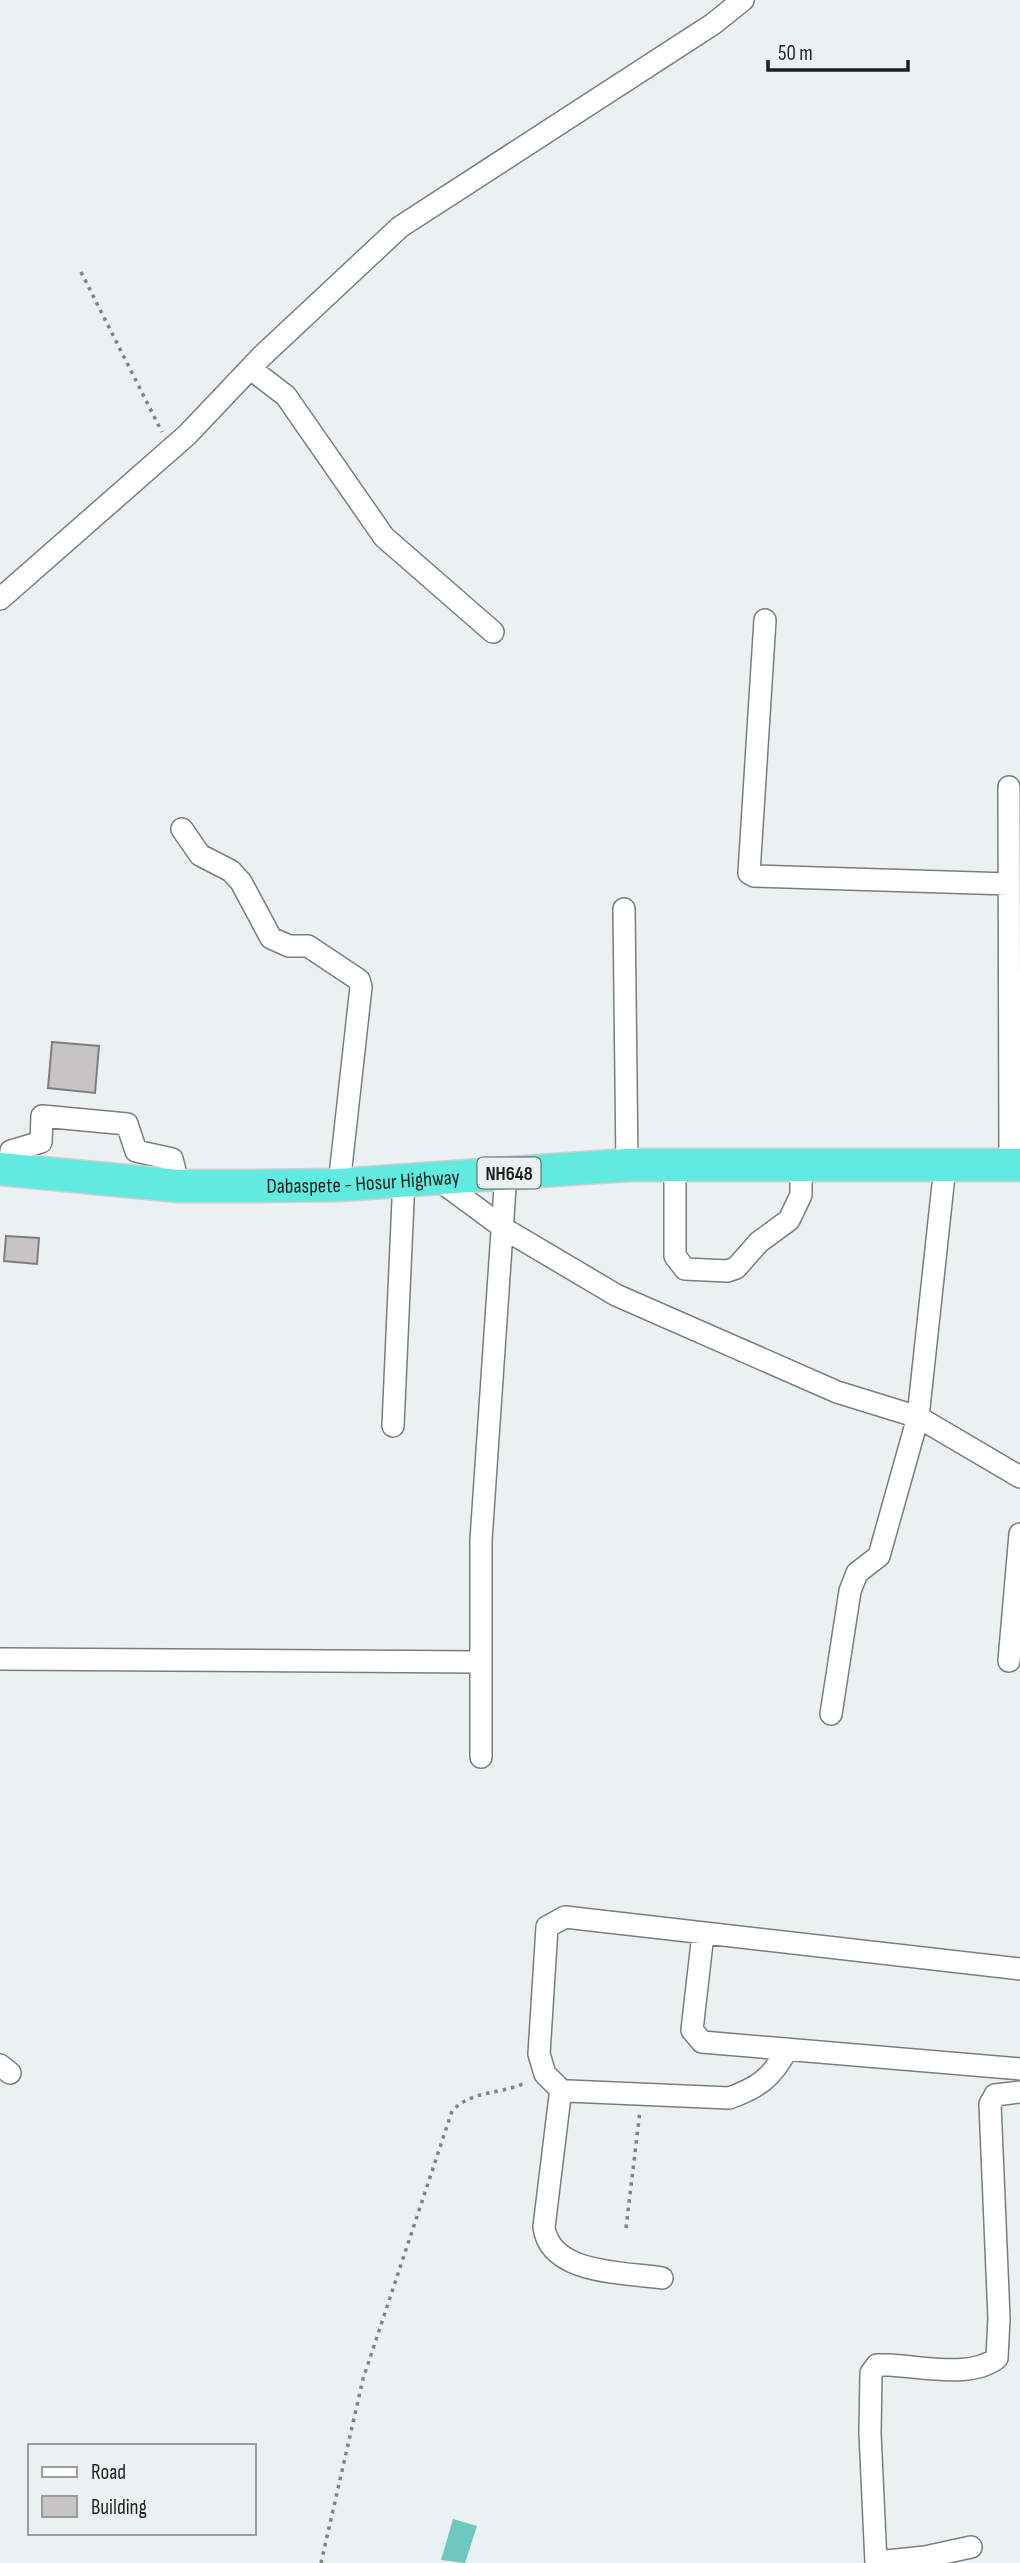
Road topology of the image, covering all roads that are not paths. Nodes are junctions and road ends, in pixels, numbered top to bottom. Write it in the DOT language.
graph roads {
  1 [pos="743,0"];
  2 [pos="251,369"];
  3 [pos="0,598"];
  4 [pos="765,620"];
  5 [pos="493,632"];
  6 [pos="1009,787"];
  7 [pos="183,829"];
  8 [pos="1009,884"];
  9 [pos="624,909"];
  10 [pos="675,1164"];
  11 [pos="627,1165"];
  12 [pos="1015,1165"];
  13 [pos="801,1166"];
  14 [pos="945,1166"];
  15 [pos="4,1169"];
  16 [pos="506,1173"];
  17 [pos="404,1178"];
  18 [pos="436,1178"];
  19 [pos="179,1185"];
  20 [pos="339,1185"];
  21 [pos="919,1417"];
  22 [pos="393,1426"];
  23 [pos="1020,1477"];
  24 [pos="1020,1534"];
  25 [pos="0,1659"];
  26 [pos="1009,1661"];
  27 [pos="481,1662"];
  28 [pos="831,1714"];
  29 [pos="481,1758"];
  30 [pos="703,1934"];
  31 [pos="1020,1969"];
  32 [pos="787,2049"];
  33 [pos="1020,2069"];
  34 [pos="564,2092"];
  35 [pos="1020,2092"];
  36 [pos="663,2278"];
  37 [pos="971,2547"];
  38 [pos="876,2562"];
  1 -- 2 [label="street"];
  2 -- 3 [label="street"];
  2 -- 5 [label="street"];
  4 -- 8 [label="street"];
  6 -- 8 [label="street"];
  7 -- 20 [label="street"];
  8 -- 12 [label="street"];
  9 -- 11 [label="street"];
  10 -- 11 [label="highway, Dabaspete - Hosur Highway / NH648"];
  10 -- 13 [label="highway, Dabaspete - Hosur Highway / NH648"];
  10 -- 13 [label="street"];
  11 -- 16 [label="highway, Dabaspete - Hosur Highway / NH648"];
  12 -- 14 [label="highway, Dabaspete - Hosur Highway / NH648"];
  13 -- 14 [label="highway, Dabaspete - Hosur Highway / NH648"];
  14 -- 21 [label="street"];
  15 -- 19 [label="highway, Dabaspete - Hosur Highway / NH648"];
  15 -- 19 [label="street"];
  16 -- 18 [label="highway, Dabaspete - Hosur Highway / NH648"];
  16 -- 27 [label="street"];
  17 -- 18 [label="highway, Dabaspete - Hosur Highway / NH648"];
  17 -- 20 [label="highway, Dabaspete - Hosur Highway / NH648"];
  17 -- 22 [label="street"];
  18 -- 21 [label="street"];
  19 -- 20 [label="highway, Dabaspete - Hosur Highway / NH648"];
  21 -- 23 [label="street"];
  21 -- 28 [label="street"];
  24 -- 26 [label="street"];
  25 -- 27 [label="street"];
  27 -- 29 [label="street"];
  30 -- 31 [label="street"];
  30 -- 32 [label="street"];
  30 -- 34 [label="street"];
  32 -- 33 [label="street"];
  32 -- 34 [label="street"];
  34 -- 36 [label="street"];
  35 -- 38 [label="street"];
  37 -- 38 [label="street"];
}
